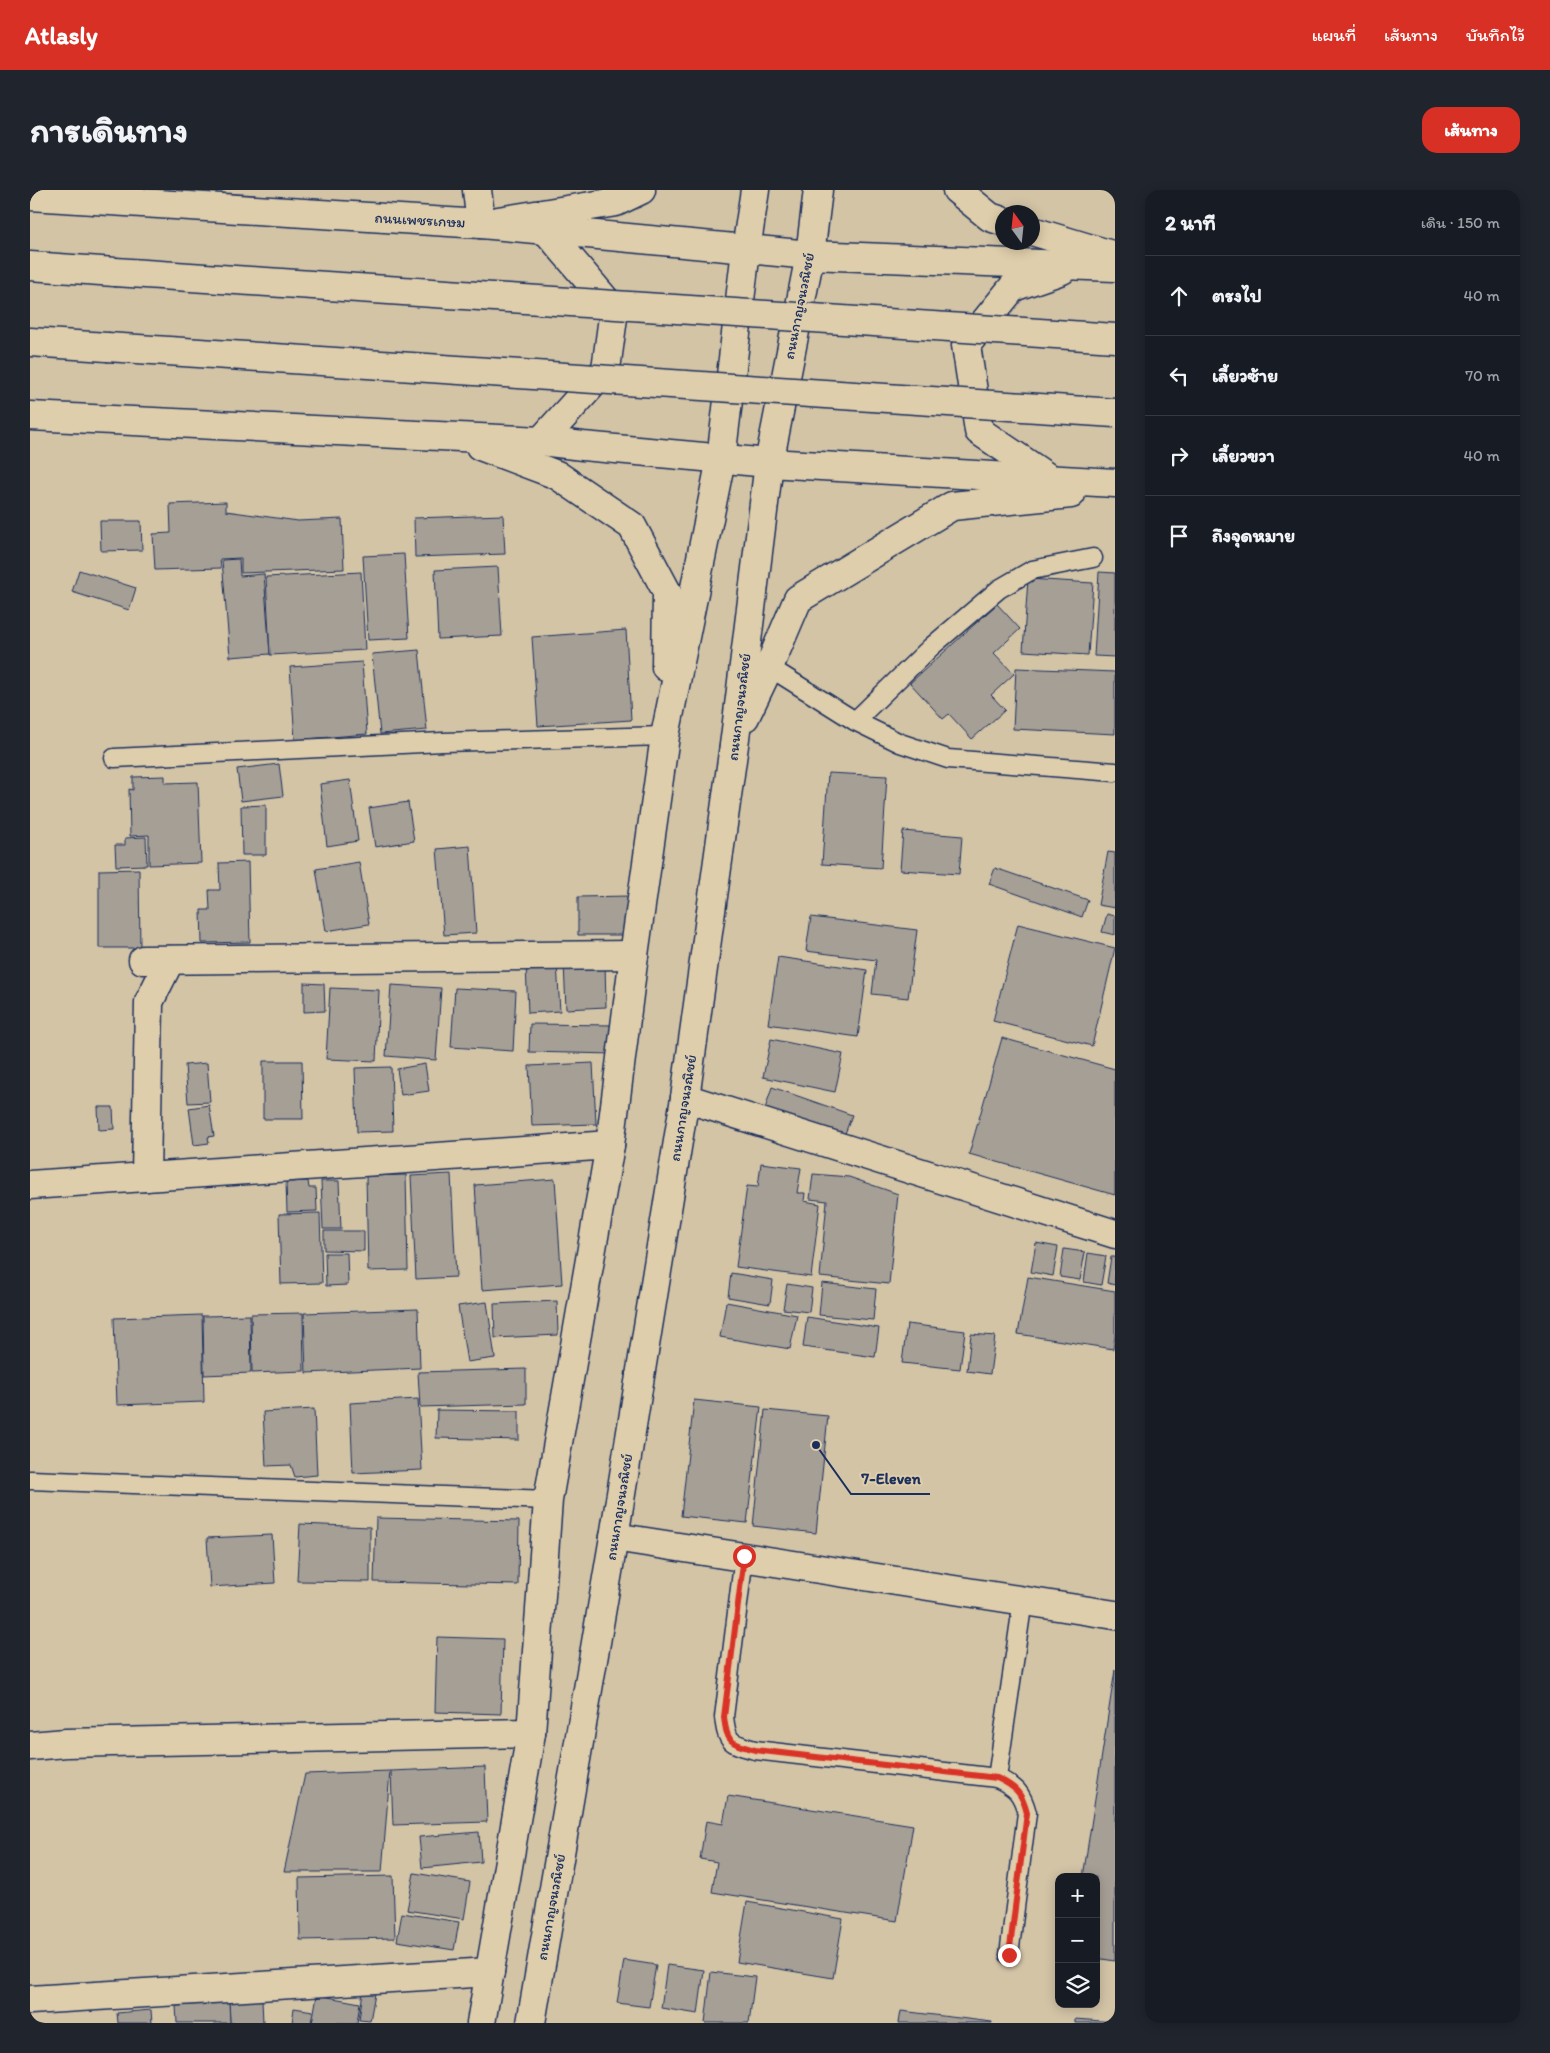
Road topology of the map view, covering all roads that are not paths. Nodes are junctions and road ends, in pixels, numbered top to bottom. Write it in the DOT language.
graph roads {
  1 [pos="477,190"];
  2 [pos="641,190"];
  3 [pos="755,190"];
  4 [pos="818,190"];
  5 [pos="957,190"];
  6 [pos="30,196"];
  7 [pos="995,219"];
  8 [pos="481,224"];
  9 [pos="545,229"];
  10 [pos="1040,233"];
  11 [pos="746,250"];
  12 [pos="810,254"];
  13 [pos="1115,256"];
  14 [pos="1077,265"];
  15 [pos="30,266"];
  16 [pos="1115,267"];
  17 [pos="1115,338"];
  18 [pos="30,342"];
  19 [pos="1115,413"];
  20 [pos="30,416"];
  21 [pos="458,437"];
  22 [pos="542,441"];
  23 [pos="721,458"];
  24 [pos="769,463"];
  25 [pos="1050,479"];
  26 [pos="1115,483"];
  27 [pos="1115,489"];
  28 [pos="1093,558"];
  29 [pos="769,667"];
  30 [pos="855,721"];
  31 [pos="665,736"];
  32 [pos="735,738"];
  33 [pos="114,758"];
  34 [pos="1115,772"];
  35 [pos="634,955"];
  36 [pos="143,960"];
  37 [pos="170,960"];
  38 [pos="685,1098"];
  39 [pos="610,1145"];
  40 [pos="146,1177"];
  41 [pos="30,1185"];
  42 [pos="1115,1234"];
  43 [pos="30,1480"];
  44 [pos="548,1500"];
  45 [pos="614,1537"];
  46 [pos="744,1556"];
  47 [pos="1023,1600"];
  48 [pos="1115,1615"];
  49 [pos="531,1733"];
  50 [pos="30,1746"];
  51 [pos="997,1778"];
  52 [pos="1009,1955"];
  53 [pos="490,1972"];
  54 [pos="30,2000"];
  55 [pos="481,2023"];
  56 [pos="531,2023"];
  1 -- 8 [label="main road"];
  2 -- 8 [label="main road"];
  3 -- 11 [label="main road"];
  4 -- 12 [label="main road, ถนนกาญจนวณิชย์"];
  5 -- 7 [label="main road"];
  6 -- 8 [label="main road, ถนนเพชรเกษม"];
  8 -- 9 [label="main road, ถนนเพชรเกษม"];
  9 -- 11 [label="main road, ถนนเพชรเกษม"];
  9 -- 22 [label="main road"];
  10 -- 13 [label="main road"];
  11 -- 12 [label="main road, ถนนเพชรเกษม"];
  11 -- 23 [label="main road"];
  12 -- 14 [label="main road, ถนนเพชรเกษม"];
  12 -- 24 [label="main road, ถนนกาญจนวณิชย์"];
  14 -- 16 [label="main road, ถนนเพชรเกษม"];
  14 -- 25 [label="main road"];
  15 -- 17 [label="main road, bridge"];
  18 -- 19 [label="main road, bridge"];
  20 -- 21 [label="main road"];
  21 -- 22 [label="main road"];
  21 -- 31 [label="main road"];
  22 -- 23 [label="main road"];
  23 -- 24 [label="main road"];
  23 -- 31 [label="main road"];
  24 -- 25 [label="main road"];
  24 -- 32 [label="main road, ถนนกาญจนวณิชย์"];
  25 -- 26 [label="main road"];
  27 -- 29 [label="main road"];
  28 -- 30 [label="lane"];
  29 -- 30 [label="lane"];
  29 -- 32 [label="main road"];
  30 -- 34 [label="lane"];
  31 -- 33 [label="lane"];
  31 -- 35 [label="main road"];
  32 -- 38 [label="main road, ถนนกาญจนวณิชย์"];
  35 -- 37 [label="main road"];
  35 -- 39 [label="main road"];
  36 -- 37 [label="main road"];
  37 -- 40 [label="main road"];
  38 -- 42 [label="main road"];
  38 -- 45 [label="main road, ถนนกาญจนวณิชย์"];
  39 -- 40 [label="main road"];
  39 -- 44 [label="main road"];
  40 -- 41 [label="main road"];
  43 -- 44 [label="lane"];
  44 -- 49 [label="main road"];
  45 -- 46 [label="main road"];
  45 -- 56 [label="main road, ถนนกาญจนวณิชย์"];
  46 -- 47 [label="main road"];
  46 -- 51 [label="lane"];
  47 -- 48 [label="main road"];
  47 -- 51 [label="lane"];
  49 -- 50 [label="main road"];
  49 -- 53 [label="main road"];
  51 -- 52 [label="lane"];
  53 -- 54 [label="main road"];
  53 -- 55 [label="main road"];
}
